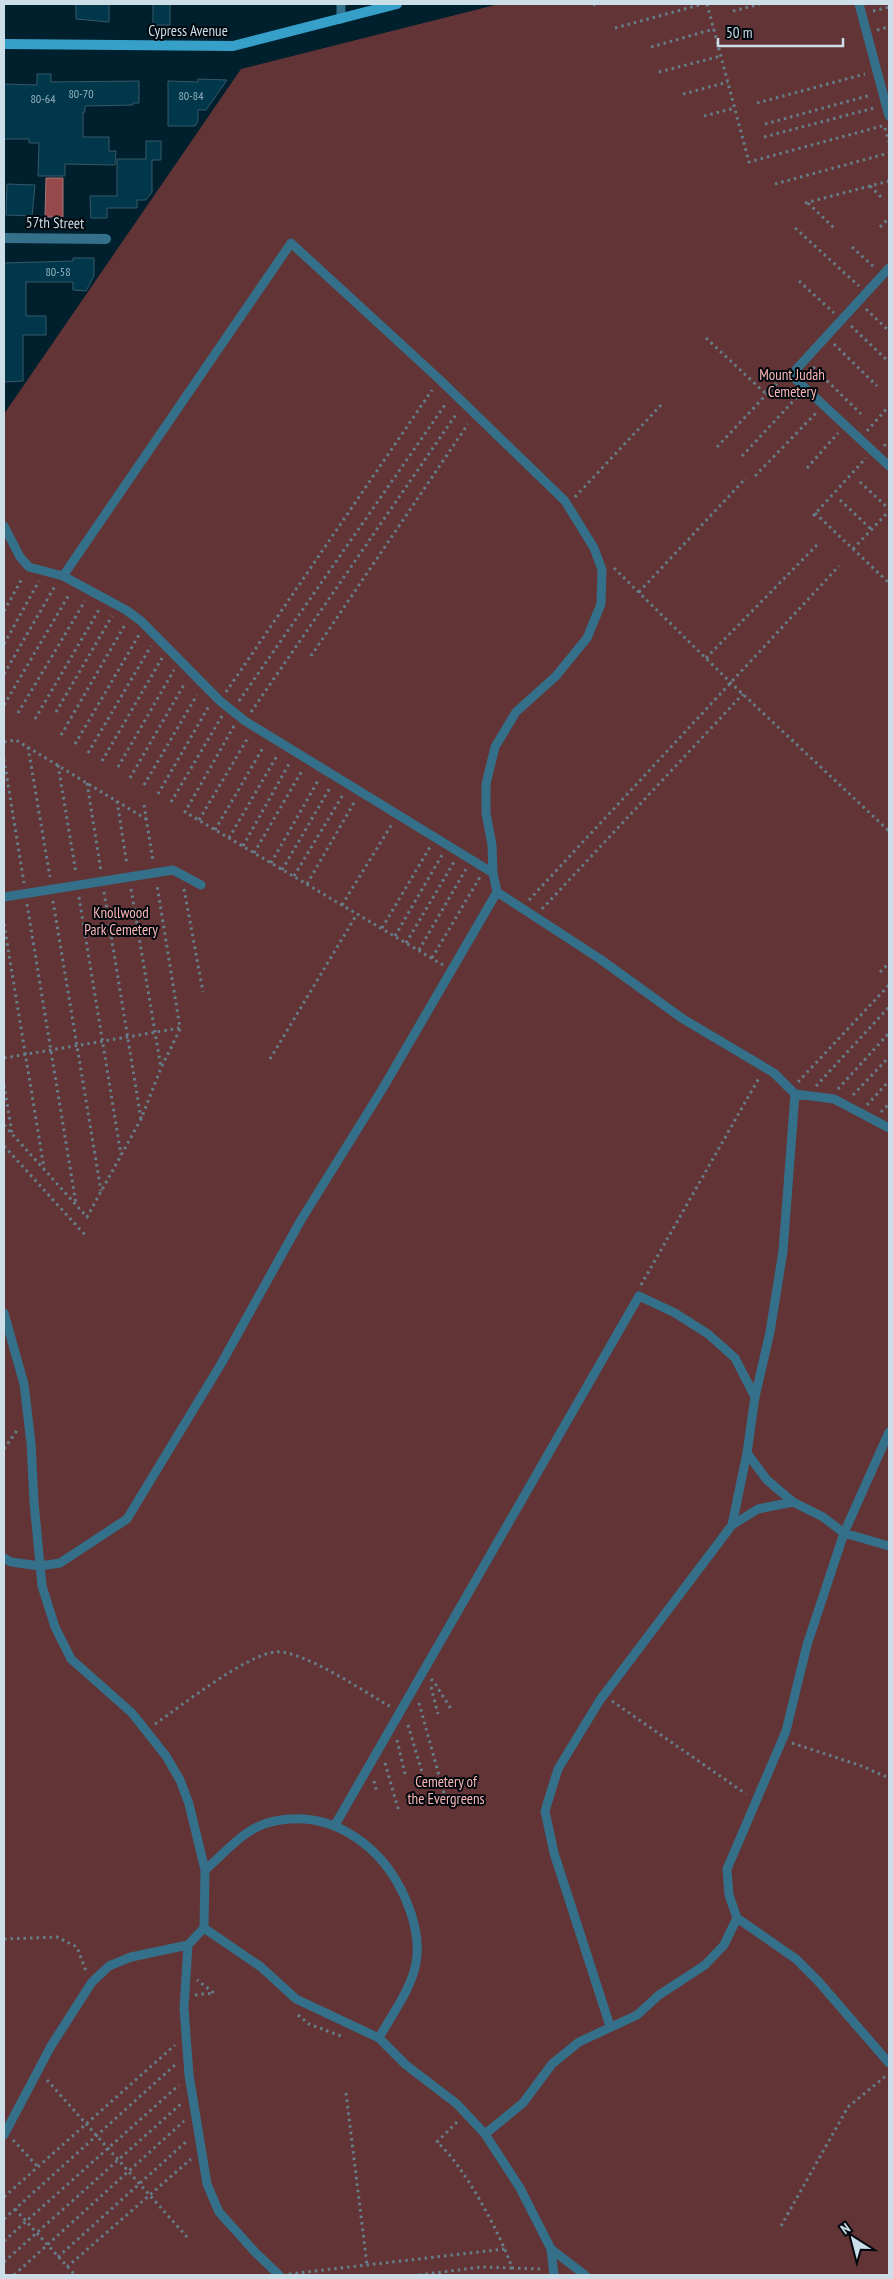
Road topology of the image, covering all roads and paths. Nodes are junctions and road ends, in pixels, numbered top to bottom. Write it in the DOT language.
graph roads {
  1 [pos="341,4"];
  2 [pos="397,4"];
  3 [pos="705,4"];
  4 [pos="760,4"];
  5 [pos="860,4"];
  6 [pos="889,7"];
  7 [pos="733,11"];
  8 [pos="862,14"];
  9 [pos="341,19"];
  10 [pos="615,28"];
  11 [pos="714,29"];
  12 [pos="4,44"];
  13 [pos="651,47"];
  14 [pos="721,56"];
  15 [pos="659,72"];
  16 [pos="870,72"];
  17 [pos="728,82"];
  18 [pos="683,94"];
  19 [pos="876,94"];
  20 [pos="757,103"];
  21 [pos="880,106"];
  22 [pos="735,108"];
  23 [pos="704,116"];
  24 [pos="887,121"];
  25 [pos="765,124"];
  26 [pos="764,137"];
  27 [pos="889,153"];
  28 [pos="889,181"];
  29 [pos="775,184"];
  30 [pos="870,186"];
  31 [pos="884,200"];
  32 [pos="889,218"];
  33 [pos="880,227"];
  34 [pos="795,228"];
  35 [pos="834,228"];
  36 [pos="4,238"];
  37 [pos="106,239"];
  38 [pos="852,247"];
  39 [pos="886,272"];
  40 [pos="799,281"];
  41 [pos="867,293"];
  42 [pos="859,301"];
  43 [pos="842,320"];
  44 [pos="889,331"];
  45 [pos="826,337"];
  46 [pos="706,338"];
  47 [pos="805,360"];
  48 [pos="889,362"];
  49 [pos="782,378"];
  50 [pos="439,379"];
  51 [pos="877,386"];
  52 [pos="806,389"];
  53 [pos="454,393"];
  54 [pos="766,394"];
  55 [pos="464,402"];
  56 [pos="661,405"];
  57 [pos="823,405"];
  58 [pos="889,406"];
  59 [pos="475,413"];
  60 [pos="861,414"];
  61 [pos="845,425"];
  62 [pos="860,439"];
  63 [pos="717,446"];
  64 [pos="873,450"];
  65 [pos="742,456"];
  66 [pos="889,466"];
  67 [pos="807,468"];
  68 [pos="755,476"];
  69 [pos="746,478"];
  70 [pos="860,482"];
  71 [pos="840,500"];
  72 [pos="568,505"];
  73 [pos="889,510"];
  74 [pos="4,526"];
  75 [pos="872,530"];
  76 [pos="817,545"];
  77 [pos="854,549"];
  78 [pos="839,566"];
  79 [pos="29,567"];
  80 [pos="613,567"];
  81 [pos="44,572"];
  82 [pos="63,576"];
  83 [pos="889,583"];
  84 [pos="639,592"];
  85 [pos="71,593"];
  86 [pos="86,598"];
  87 [pos="102,605"];
  88 [pos="4,611"];
  89 [pos="114,612"];
  90 [pos="128,621"];
  91 [pos="141,631"];
  92 [pos="4,644"];
  93 [pos="152,644"];
  94 [pos="164,655"];
  95 [pos="311,656"];
  96 [pos="706,658"];
  97 [pos="175,668"];
  98 [pos="4,674"];
  99 [pos="187,680"];
  100 [pos="731,683"];
  101 [pos="198,692"];
  102 [pos="743,694"];
  103 [pos="220,701"];
  104 [pos="210,704"];
  105 [pos="4,705"];
  106 [pos="18,712"];
  107 [pos="56,712"];
  108 [pos="227,713"];
  109 [pos="34,719"];
  110 [pos="240,723"];
  111 [pos="250,734"];
  112 [pos="61,735"];
  113 [pos="270,736"];
  114 [pos="4,742"];
  115 [pos="75,744"];
  116 [pos="284,744"];
  117 [pos="28,747"];
  118 [pos="296,752"];
  119 [pos="88,753"];
  120 [pos="4,759"];
  121 [pos="102,760"];
  122 [pos="308,760"];
  123 [pos="58,765"];
  124 [pos="118,767"];
  125 [pos="325,769"];
  126 [pos="336,776"];
  127 [pos="130,778"];
  128 [pos="87,783"];
  129 [pos="144,785"];
  130 [pos="345,791"];
  131 [pos="158,794"];
  132 [pos="357,798"];
  133 [pos="117,801"];
  134 [pos="172,802"];
  135 [pos="144,805"];
  136 [pos="146,820"];
  137 [pos="199,820"];
  138 [pos="393,821"];
  139 [pos="215,830"];
  140 [pos="889,831"];
  141 [pos="229,838"];
  142 [pos="431,844"];
  143 [pos="243,846"];
  144 [pos="444,852"];
  145 [pos="254,853"];
  146 [pos="455,859"];
  147 [pos="271,863"];
  148 [pos="467,866"];
  149 [pos="282,870"];
  150 [pos="493,872"];
  151 [pos="155,873"];
  152 [pos="181,874"];
  153 [pos="294,876"];
  154 [pos="481,876"];
  155 [pos="129,877"];
  156 [pos="103,882"];
  157 [pos="307,884"];
  158 [pos="201,885"];
  159 [pos="78,886"];
  160 [pos="52,890"];
  161 [pos="497,892"];
  162 [pos="26,894"];
  163 [pos="4,898"];
  164 [pos="342,905"];
  165 [pos="522,908"];
  166 [pos="356,914"];
  167 [pos="535,917"];
  168 [pos="4,924"];
  169 [pos="382,928"];
  170 [pos="395,936"];
  171 [pos="406,943"];
  172 [pos="419,950"];
  173 [pos="432,958"];
  174 [pos="889,963"];
  175 [pos="452,970"];
  176 [pos="880,972"];
  177 [pos="889,985"];
  178 [pos="203,992"];
  179 [pos="889,1007"];
  180 [pos="180,1028"];
  181 [pos="155,1032"];
  182 [pos="889,1033"];
  183 [pos="128,1037"];
  184 [pos="103,1041"];
  185 [pos="77,1045"];
  186 [pos="51,1050"];
  187 [pos="25,1054"];
  188 [pos="889,1057"];
  189 [pos="4,1058"];
  190 [pos="270,1059"];
  191 [pos="161,1068"];
  192 [pos="766,1068"];
  193 [pos="889,1081"];
  194 [pos="4,1086"];
  195 [pos="793,1092"];
  196 [pos="808,1096"];
  197 [pos="829,1098"];
  198 [pos="844,1105"];
  199 [pos="860,1112"];
  200 [pos="141,1118"];
  201 [pos="4,1125"];
  202 [pos="889,1128"];
  203 [pos="12,1133"];
  204 [pos="4,1146"];
  205 [pos="121,1155"];
  206 [pos="44,1169"];
  207 [pos="101,1191"];
  208 [pos="76,1204"];
  209 [pos="86,1236"];
  210 [pos="639,1296"];
  211 [pos="4,1313"];
  212 [pos="755,1397"];
  213 [pos="21,1432"];
  214 [pos="889,1432"];
  215 [pos="4,1449"];
  216 [pos="747,1453"];
  217 [pos="793,1502"];
  218 [pos="732,1525"];
  219 [pos="844,1533"];
  220 [pos="889,1546"];
  221 [pos="4,1558"];
  222 [pos="40,1566"];
  223 [pos="434,1682"];
  224 [pos="414,1686"];
  225 [pos="431,1687"];
  226 [pos="604,1694"];
  227 [pos="451,1709"];
  228 [pos="401,1710"];
  229 [pos="438,1714"];
  230 [pos="393,1724"];
  231 [pos="146,1730"];
  232 [pos="782,1739"];
  233 [pos="380,1746"];
  234 [pos="422,1772"];
  235 [pos="405,1774"];
  236 [pos="889,1778"];
  237 [pos="445,1796"];
  238 [pos="756,1801"];
  239 [pos="399,1812"];
  240 [pos="335,1825"];
  241 [pos="206,1870"];
  242 [pos="737,1918"];
  243 [pos="204,1928"];
  244 [pos="4,1939"];
  245 [pos="188,1945"];
  246 [pos="193,1978"];
  247 [pos="92,1982"];
  248 [pos="185,1996"];
  249 [pos="610,2026"];
  250 [pos="186,2034"];
  251 [pos="379,2038"];
  252 [pos="188,2054"];
  253 [pos="889,2064"];
  254 [pos="38,2070"];
  255 [pos="889,2073"];
  256 [pos="189,2075"];
  257 [pos="192,2093"];
  258 [pos="346,2093"];
  259 [pos="195,2111"];
  260 [pos="458,2118"];
  261 [pos="86,2124"];
  262 [pos="4,2134"];
  263 [pos="485,2134"];
  264 [pos="97,2136"];
  265 [pos="191,2137"];
  266 [pos="108,2148"];
  267 [pos="192,2158"];
  268 [pos="118,2160"];
  269 [pos="38,2168"];
  270 [pos="129,2172"];
  271 [pos="140,2184"];
  272 [pos="150,2195"];
  273 [pos="4,2196"];
  274 [pos="15,2209"];
  275 [pos="4,2219"];
  276 [pos="26,2221"];
  277 [pos="782,2226"];
  278 [pos="37,2233"];
  279 [pos="187,2237"];
  280 [pos="4,2241"];
  281 [pos="48,2245"];
  282 [pos="505,2249"];
  283 [pos="551,2249"];
  284 [pos="58,2257"];
  285 [pos="4,2262"];
  286 [pos="543,2263"];
  287 [pos="367,2265"];
  288 [pos="67,2268"];
  289 [pos="512,2268"];
  290 [pos="544,2270"];
  291 [pos="14,2275"];
  292 [pos="75,2275"];
  293 [pos="280,2275"];
  294 [pos="419,2275"];
  295 [pos="545,2275"];
  296 [pos="554,2275"];
  297 [pos="584,2275"];
  1 -- 9 [label="lane"];
  2 -- 9 [label="street, Cypress Avenue"];
  3 -- 10 [label="path"];
  3 -- 11 [label="path"];
  4 -- 7 [label="path"];
  5 -- 8 [label="lane"];
  6 -- 8 [label="path"];
  8 -- 24 [label="lane"];
  9 -- 12 [label="street, Cypress Avenue"];
  11 -- 13 [label="path"];
  11 -- 14 [label="path"];
  14 -- 15 [label="path"];
  14 -- 17 [label="path"];
  16 -- 20 [label="path"];
  17 -- 18 [label="path"];
  17 -- 22 [label="path"];
  19 -- 25 [label="path"];
  21 -- 26 [label="path"];
  22 -- 23 [label="path"];
  22 -- 24 [label="path"];
  27 -- 29 [label="path"];
  28 -- 30 [label="path"];
  30 -- 31 [label="path"];
  30 -- 35 [label="path"];
  32 -- 33 [label="path"];
  34 -- 41 [label="path"];
  36 -- 37 [label="street, 57th Street"];
  38 -- 39 [label="path"];
  39 -- 41 [label="lane"];
  40 -- 43 [label="path"];
  41 -- 42 [label="lane"];
  42 -- 43 [label="lane"];
  42 -- 44 [label="path"];
  43 -- 45 [label="lane"];
  43 -- 48 [label="path"];
  45 -- 47 [label="lane"];
  45 -- 51 [label="path"];
  46 -- 54 [label="path"];
  47 -- 52 [label="lane"];
  47 -- 60 [label="path"];
  49 -- 54 [label="path"];
  50 -- 53 [label="lane"];
  50 -- 82 [label="lane"];
  50 -- 103 [label="path"];
  52 -- 57 [label="lane"];
  52 -- 65 [label="path"];
  53 -- 55 [label="lane"];
  53 -- 108 [label="path"];
  54 -- 63 [label="path"];
  55 -- 59 [label="lane"];
  55 -- 110 [label="path"];
  56 -- 72 [label="path"];
  57 -- 61 [label="lane"];
  57 -- 68 [label="path"];
  58 -- 62 [label="path"];
  59 -- 72 [label="lane"];
  59 -- 95 [label="path"];
  61 -- 62 [label="lane"];
  61 -- 67 [label="path"];
  62 -- 64 [label="lane"];
  64 -- 66 [label="lane"];
  64 -- 77 [label="path"];
  69 -- 84 [label="path"];
  70 -- 73 [label="path"];
  71 -- 75 [label="path"];
  72 -- 150 [label="lane"];
  73 -- 75 [label="path"];
  74 -- 79 [label="lane"];
  75 -- 77 [label="path"];
  76 -- 96 [label="path"];
  77 -- 83 [label="path"];
  78 -- 100 [label="path"];
  79 -- 81 [label="lane"];
  79 -- 88 [label="path"];
  80 -- 84 [label="path"];
  81 -- 82 [label="lane"];
  81 -- 92 [label="path"];
  82 -- 98 [label="path"];
  82 -- 103 [label="lane"];
  84 -- 96 [label="path"];
  85 -- 105 [label="path"];
  86 -- 106 [label="path"];
  87 -- 109 [label="path"];
  89 -- 107 [label="path"];
  90 -- 112 [label="path"];
  91 -- 115 [label="path"];
  93 -- 119 [label="path"];
  94 -- 121 [label="path"];
  96 -- 100 [label="path"];
  97 -- 124 [label="path"];
  99 -- 127 [label="path"];
  100 -- 102 [label="path"];
  100 -- 165 [label="path"];
  101 -- 129 [label="path"];
  102 -- 140 [label="path"];
  102 -- 167 [label="path"];
  103 -- 108 [label="lane"];
  104 -- 131 [label="path"];
  108 -- 110 [label="lane"];
  108 -- 134 [label="path"];
  110 -- 113 [label="lane"];
  110 -- 137 [label="path"];
  111 -- 137 [label="path"];
  113 -- 116 [label="lane"];
  113 -- 139 [label="path"];
  114 -- 117 [label="path"];
  116 -- 118 [label="lane"];
  116 -- 141 [label="path"];
  117 -- 123 [label="path"];
  117 -- 160 [label="path"];
  118 -- 122 [label="lane"];
  118 -- 143 [label="path"];
  120 -- 162 [label="path"];
  122 -- 125 [label="lane"];
  122 -- 145 [label="path"];
  123 -- 128 [label="path"];
  123 -- 159 [label="path"];
  125 -- 126 [label="lane"];
  125 -- 147 [label="path"];
  126 -- 149 [label="path"];
  126 -- 150 [label="lane"];
  128 -- 133 [label="path"];
  128 -- 156 [label="path"];
  130 -- 153 [label="path"];
  132 -- 157 [label="path"];
  133 -- 136 [label="path"];
  133 -- 155 [label="path"];
  135 -- 136 [label="path"];
  136 -- 151 [label="path"];
  137 -- 139 [label="path"];
  138 -- 164 [label="path"];
  139 -- 141 [label="path"];
  141 -- 143 [label="path"];
  142 -- 169 [label="path"];
  143 -- 145 [label="path"];
  144 -- 170 [label="path"];
  145 -- 147 [label="path"];
  146 -- 171 [label="path"];
  147 -- 149 [label="path"];
  148 -- 172 [label="path"];
  149 -- 153 [label="path"];
  150 -- 161 [label="lane"];
  151 -- 152 [label="lane"];
  151 -- 155 [label="lane"];
  151 -- 180 [label="path"];
  152 -- 158 [label="lane"];
  152 -- 178 [label="path"];
  153 -- 157 [label="path"];
  154 -- 173 [label="path"];
  155 -- 156 [label="lane"];
  155 -- 181 [label="path"];
  156 -- 159 [label="lane"];
  156 -- 183 [label="path"];
  157 -- 164 [label="path"];
  159 -- 160 [label="lane"];
  159 -- 184 [label="path"];
  160 -- 162 [label="lane"];
  160 -- 185 [label="path"];
  161 -- 165 [label="lane"];
  161 -- 175 [label="lane"];
  162 -- 163 [label="lane"];
  162 -- 186 [label="path"];
  164 -- 166 [label="path"];
  165 -- 167 [label="lane"];
  166 -- 169 [label="path"];
  166 -- 190 [label="path"];
  167 -- 192 [label="lane"];
  168 -- 187 [label="path"];
  169 -- 170 [label="path"];
  170 -- 171 [label="path"];
  171 -- 172 [label="path"];
  172 -- 173 [label="path"];
  173 -- 175 [label="path"];
  174 -- 176 [label="path"];
  175 -- 222 [label="lane"];
  177 -- 195 [label="path"];
  179 -- 196 [label="path"];
  180 -- 181 [label="path"];
  180 -- 191 [label="path"];
  181 -- 183 [label="path"];
  181 -- 191 [label="path"];
  182 -- 197 [label="path"];
  183 -- 184 [label="path"];
  183 -- 200 [label="path"];
  184 -- 185 [label="path"];
  184 -- 205 [label="path"];
  185 -- 186 [label="path"];
  185 -- 207 [label="path"];
  186 -- 187 [label="path"];
  186 -- 208 [label="path"];
  187 -- 189 [label="path"];
  187 -- 206 [label="path"];
  188 -- 198 [label="path"];
  191 -- 200 [label="path"];
  192 -- 195 [label="lane"];
  192 -- 210 [label="path"];
  193 -- 199 [label="path"];
  194 -- 203 [label="path"];
  195 -- 196 [label="lane"];
  195 -- 212 [label="lane"];
  196 -- 197 [label="lane"];
  197 -- 198 [label="lane"];
  198 -- 199 [label="lane"];
  199 -- 202 [label="lane"];
  200 -- 205 [label="path"];
  201 -- 203 [label="path"];
  203 -- 206 [label="path"];
  204 -- 209 [label="path"];
  205 -- 207 [label="path"];
  206 -- 208 [label="path"];
  207 -- 208 [label="path"];
  210 -- 212 [label="lane"];
  210 -- 224 [label="lane"];
  211 -- 222 [label="lane"];
  212 -- 216 [label="lane"];
  213 -- 215 [label="path"];
  214 -- 219 [label="lane"];
  216 -- 217 [label="lane"];
  216 -- 218 [label="lane"];
  217 -- 218 [label="lane"];
  217 -- 219 [label="lane"];
  218 -- 226 [label="lane"];
  219 -- 220 [label="lane"];
  219 -- 232 [label="lane"];
  221 -- 222 [label="lane"];
  222 -- 231 [label="lane"];
  223 -- 227 [label="path"];
  224 -- 228 [label="lane"];
  224 -- 237 [label="path"];
  225 -- 229 [label="path"];
  226 -- 238 [label="path"];
  226 -- 249 [label="lane"];
  228 -- 230 [label="lane"];
  228 -- 231 [label="path"];
  228 -- 234 [label="path"];
  230 -- 233 [label="lane"];
  230 -- 235 [label="path"];
  231 -- 241 [label="lane"];
  232 -- 236 [label="path"];
  232 -- 238 [label="lane"];
  233 -- 239 [label="path"];
  233 -- 240 [label="lane"];
  238 -- 242 [label="lane"];
  240 -- 241 [label="lane"];
  240 -- 251 [label="lane"];
  241 -- 243 [label="lane"];
  242 -- 249 [label="lane"];
  242 -- 253 [label="lane"];
  243 -- 245 [label="lane"];
  243 -- 251 [label="lane"];
  244 -- 247 [label="path"];
  245 -- 247 [label="lane"];
  245 -- 248 [label="lane"];
  246 -- 248 [label="path"];
  247 -- 254 [label="lane"];
  248 -- 250 [label="lane"];
  249 -- 263 [label="lane"];
  250 -- 252 [label="lane"];
  250 -- 261 [label="path"];
  251 -- 263 [label="lane"];
  252 -- 256 [label="lane"];
  252 -- 264 [label="path"];
  254 -- 261 [label="path"];
  254 -- 262 [label="lane"];
  255 -- 277 [label="path"];
  256 -- 257 [label="lane"];
  256 -- 266 [label="path"];
  257 -- 259 [label="lane"];
  257 -- 268 [label="path"];
  258 -- 287 [label="path"];
  259 -- 270 [label="path"];
  259 -- 293 [label="lane"];
  260 -- 282 [label="path"];
  261 -- 264 [label="path"];
  261 -- 269 [label="path"];
  262 -- 269 [label="path"];
  263 -- 283 [label="lane"];
  264 -- 266 [label="path"];
  264 -- 274 [label="path"];
  265 -- 271 [label="path"];
  266 -- 268 [label="path"];
  266 -- 276 [label="path"];
  267 -- 272 [label="path"];
  268 -- 270 [label="path"];
  268 -- 278 [label="path"];
  269 -- 273 [label="path"];
  270 -- 271 [label="path"];
  270 -- 281 [label="path"];
  271 -- 272 [label="path"];
  271 -- 284 [label="path"];
  272 -- 279 [label="path"];
  272 -- 288 [label="path"];
  274 -- 275 [label="path"];
  274 -- 276 [label="path"];
  276 -- 278 [label="path"];
  276 -- 280 [label="path"];
  278 -- 281 [label="path"];
  278 -- 285 [label="path"];
  281 -- 284 [label="path"];
  281 -- 291 [label="path"];
  282 -- 287 [label="path"];
  282 -- 289 [label="path"];
  283 -- 296 [label="lane"];
  283 -- 297 [label="lane"];
  284 -- 288 [label="path"];
  286 -- 290 [label="path"];
  287 -- 293 [label="path"];
  288 -- 292 [label="path"];
  289 -- 290 [label="path"];
  289 -- 294 [label="path"];
  290 -- 295 [label="path"];
}
